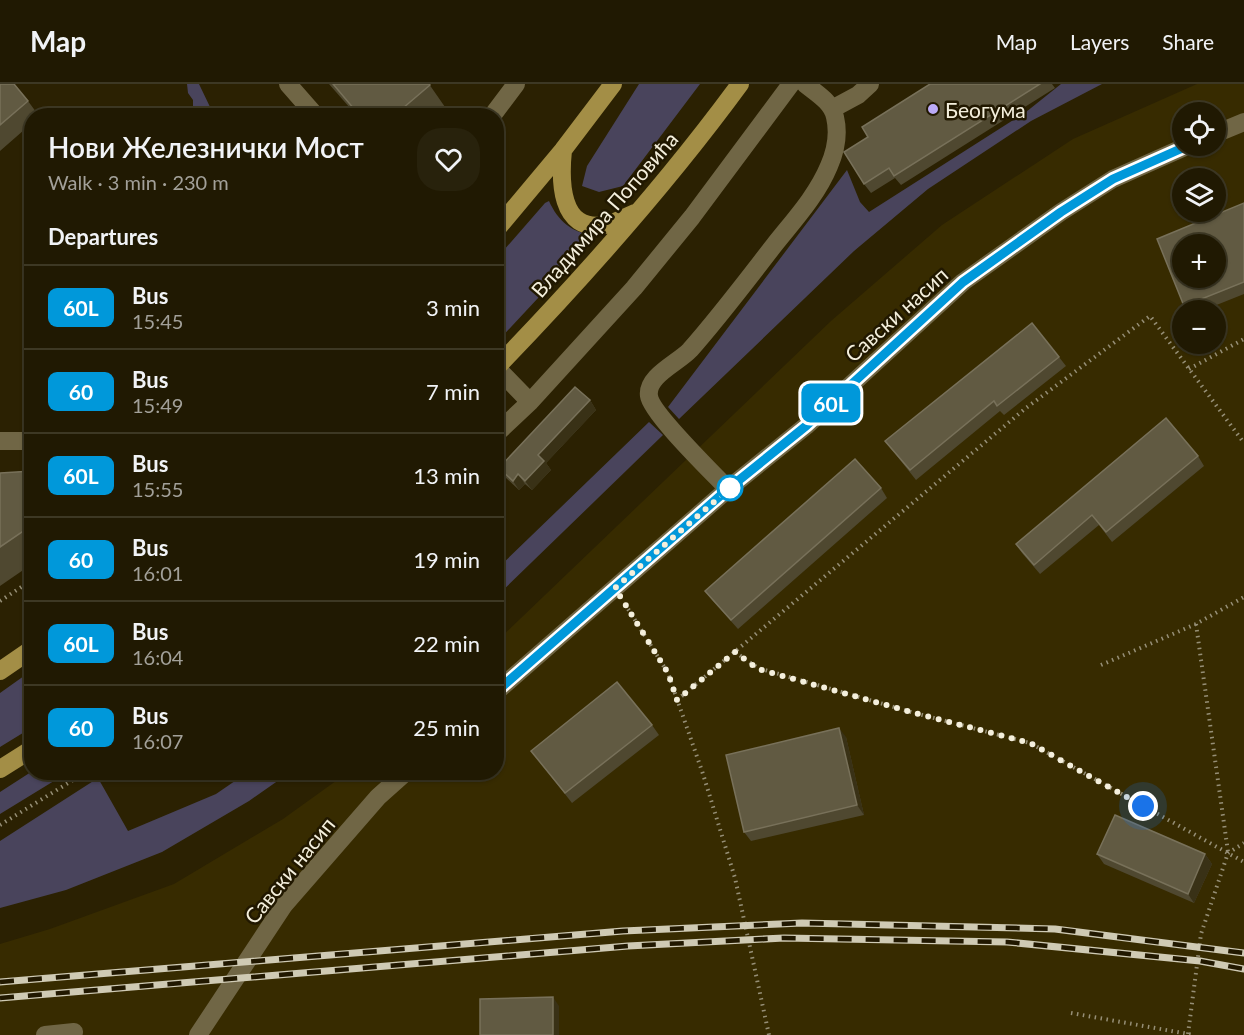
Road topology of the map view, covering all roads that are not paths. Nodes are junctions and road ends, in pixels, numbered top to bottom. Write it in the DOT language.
graph roads {
  1 [pos="288,84"];
  2 [pos="516,84"];
  3 [pos="613,84"];
  4 [pos="740,84"];
  5 [pos="791,84"];
  6 [pos="805,84"];
  7 [pos="870,84"];
  8 [pos="309,108"];
  9 [pos="498,108"];
  10 [pos="832,110"];
  11 [pos="1244,122"];
  12 [pos="1226,129"];
  13 [pos="563,150"];
  14 [pos="1172,153"];
  15 [pos="640,211"];
  16 [pos="504,222"];
  17 [pos="504,361"];
  18 [pos="504,375"];
  19 [pos="530,402"];
  20 [pos="504,426"];
  21 [pos="0,441"];
  22 [pos="24,441"];
  23 [pos="728,489"];
  24 [pos="24,654"];
  25 [pos="0,671"];
  26 [pos="504,685"];
  27 [pos="24,754"];
  28 [pos="0,769"];
  29 [pos="397,780"];
  30 [pos="74,1032"];
  31 [pos="45,1035"];
  32 [pos="198,1035"];
  1 -- 8 [label="street"];
  2 -- 9 [label="street"];
  3 -- 13 [label="main road"];
  4 -- 15 [label="main road, Владимира Поповића"];
  5 -- 19 [label="street"];
  6 -- 10 [label="street"];
  7 -- 10 [label="street"];
  10 -- 23 [label="street"];
  11 -- 12 [label="street"];
  13 -- 15 [label="main road"];
  13 -- 16 [label="main road"];
  14 -- 23 [label="street, Савски насип"];
  15 -- 17 [label="main road, Владимира Поповића"];
  18 -- 19 [label="street"];
  19 -- 20 [label="street"];
  21 -- 22 [label="street"];
  23 -- 26 [label="street, Савски насип"];
  24 -- 25 [label="main road"];
  27 -- 28 [label="main road"];
  29 -- 32 [label="street, Савски насип"];
  30 -- 31 [label="street"];
}
